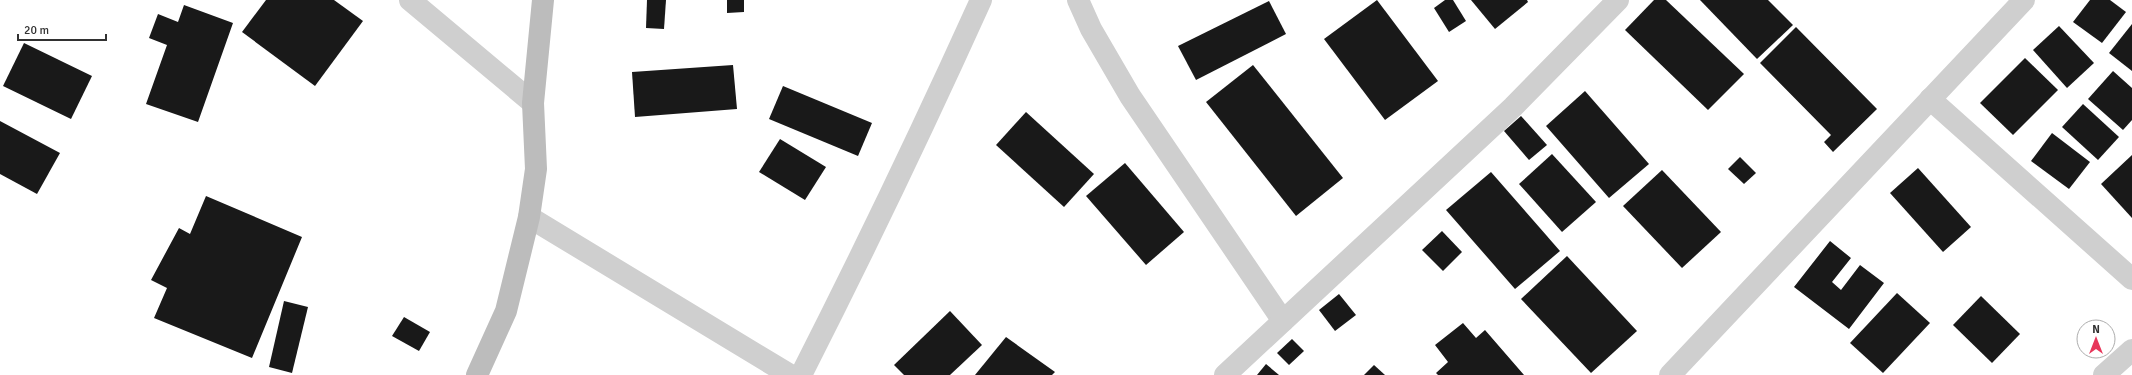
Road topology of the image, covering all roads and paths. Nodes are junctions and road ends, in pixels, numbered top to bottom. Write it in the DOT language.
graph roads {
  1 [pos="410,0"];
  2 [pos="543,0"];
  3 [pos="981,0"];
  4 [pos="1078,0"];
  5 [pos="1618,0"];
  6 [pos="2024,0"];
  7 [pos="1930,99"];
  8 [pos="533,103"];
  9 [pos="529,217"];
  10 [pos="2132,279"];
  11 [pos="1283,321"];
  12 [pos="2132,350"];
  13 [pos="477,375"];
  14 [pos="790,375"];
  15 [pos="801,375"];
  16 [pos="1225,375"];
  17 [pos="1670,375"];
  18 [pos="2104,375"];
  1 -- 8 [label="street"];
  2 -- 8 [label="street"];
  3 -- 15 [label="street"];
  4 -- 11 [label="street"];
  5 -- 11 [label="street"];
  6 -- 7 [label="street"];
  7 -- 10 [label="street"];
  7 -- 17 [label="street"];
  8 -- 9 [label="street"];
  9 -- 13 [label="street"];
  9 -- 14 [label="street"];
  11 -- 16 [label="street"];
  12 -- 18 [label="street"];
}
